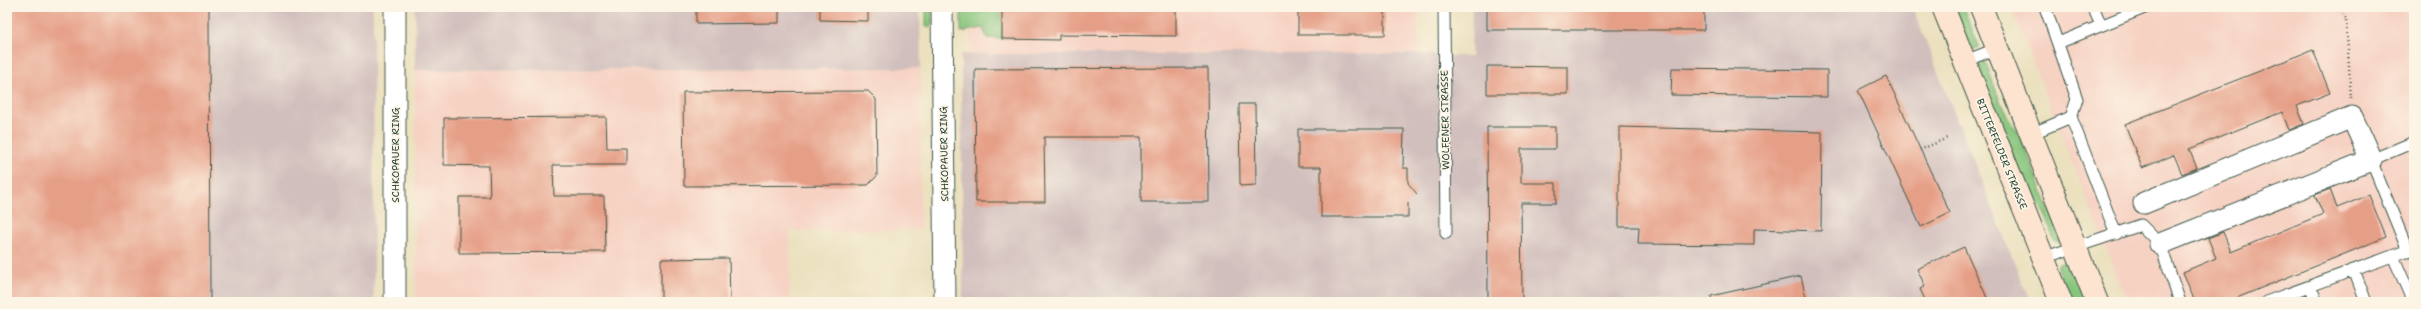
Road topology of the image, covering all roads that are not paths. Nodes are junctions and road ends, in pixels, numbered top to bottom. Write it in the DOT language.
graph roads {
  1 [pos="394,7"];
  2 [pos="942,7"];
  3 [pos="1444,7"];
  4 [pos="1943,7"];
  5 [pos="1981,7"];
  6 [pos="2045,7"];
  7 [pos="2094,7"];
  8 [pos="2142,8"];
  9 [pos="2101,25"];
  10 [pos="2058,43"];
  11 [pos="1998,48"];
  12 [pos="1965,61"];
  13 [pos="2071,117"];
  14 [pos="2031,134"];
  15 [pos="2414,142"];
  16 [pos="2371,160"];
  17 [pos="2144,203"];
  18 [pos="2141,225"];
  19 [pos="1446,234"];
  20 [pos="2116,234"];
  21 [pos="2160,244"];
  22 [pos="2075,247"];
  23 [pos="2411,249"];
  24 [pos="2394,256"];
  25 [pos="2043,258"];
  26 [pos="2354,270"];
  27 [pos="2310,286"];
  28 [pos="395,302"];
  29 [pos="945,302"];
  30 [pos="2061,302"];
  31 [pos="2097,302"];
  32 [pos="2180,302"];
  33 [pos="2266,302"];
  34 [pos="2317,302"];
  35 [pos="2366,302"];
  36 [pos="2413,302"];
  1 -- 28 [label="street, SCHKOPAUER RING"];
  2 -- 29 [label="street, SCHKOPAUER RING"];
  3 -- 19 [label="lane, WOLFENER STRASSE"];
  4 -- 12 [label="main road, BITTERFELDER STRASSE"];
  5 -- 11 [label="main road"];
  6 -- 10 [label="lane"];
  7 -- 9 [label="lane"];
  8 -- 9 [label="lane"];
  9 -- 10 [label="lane"];
  10 -- 13 [label="lane"];
  11 -- 12 [label="lane"];
  11 -- 14 [label="main road"];
  12 -- 25 [label="main road, BITTERFELDER STRASSE"];
  13 -- 14 [label="lane"];
  13 -- 20 [label="lane"];
  14 -- 22 [label="main road"];
  15 -- 16 [label="lane"];
  16 -- 17 [label="street"];
  16 -- 21 [label="street"];
  16 -- 23 [label="lane"];
  17 -- 18 [label="lane"];
  18 -- 20 [label="lane"];
  18 -- 21 [label="lane"];
  20 -- 22 [label="lane"];
  21 -- 32 [label="lane"];
  22 -- 25 [label="lane"];
  22 -- 31 [label="main road"];
  23 -- 24 [label="lane"];
  24 -- 26 [label="lane"];
  24 -- 36 [label="lane"];
  25 -- 30 [label="main road, BITTERFELDER STRASSE"];
  26 -- 27 [label="lane"];
  26 -- 35 [label="lane"];
  27 -- 33 [label="lane"];
  27 -- 34 [label="lane"];
}
